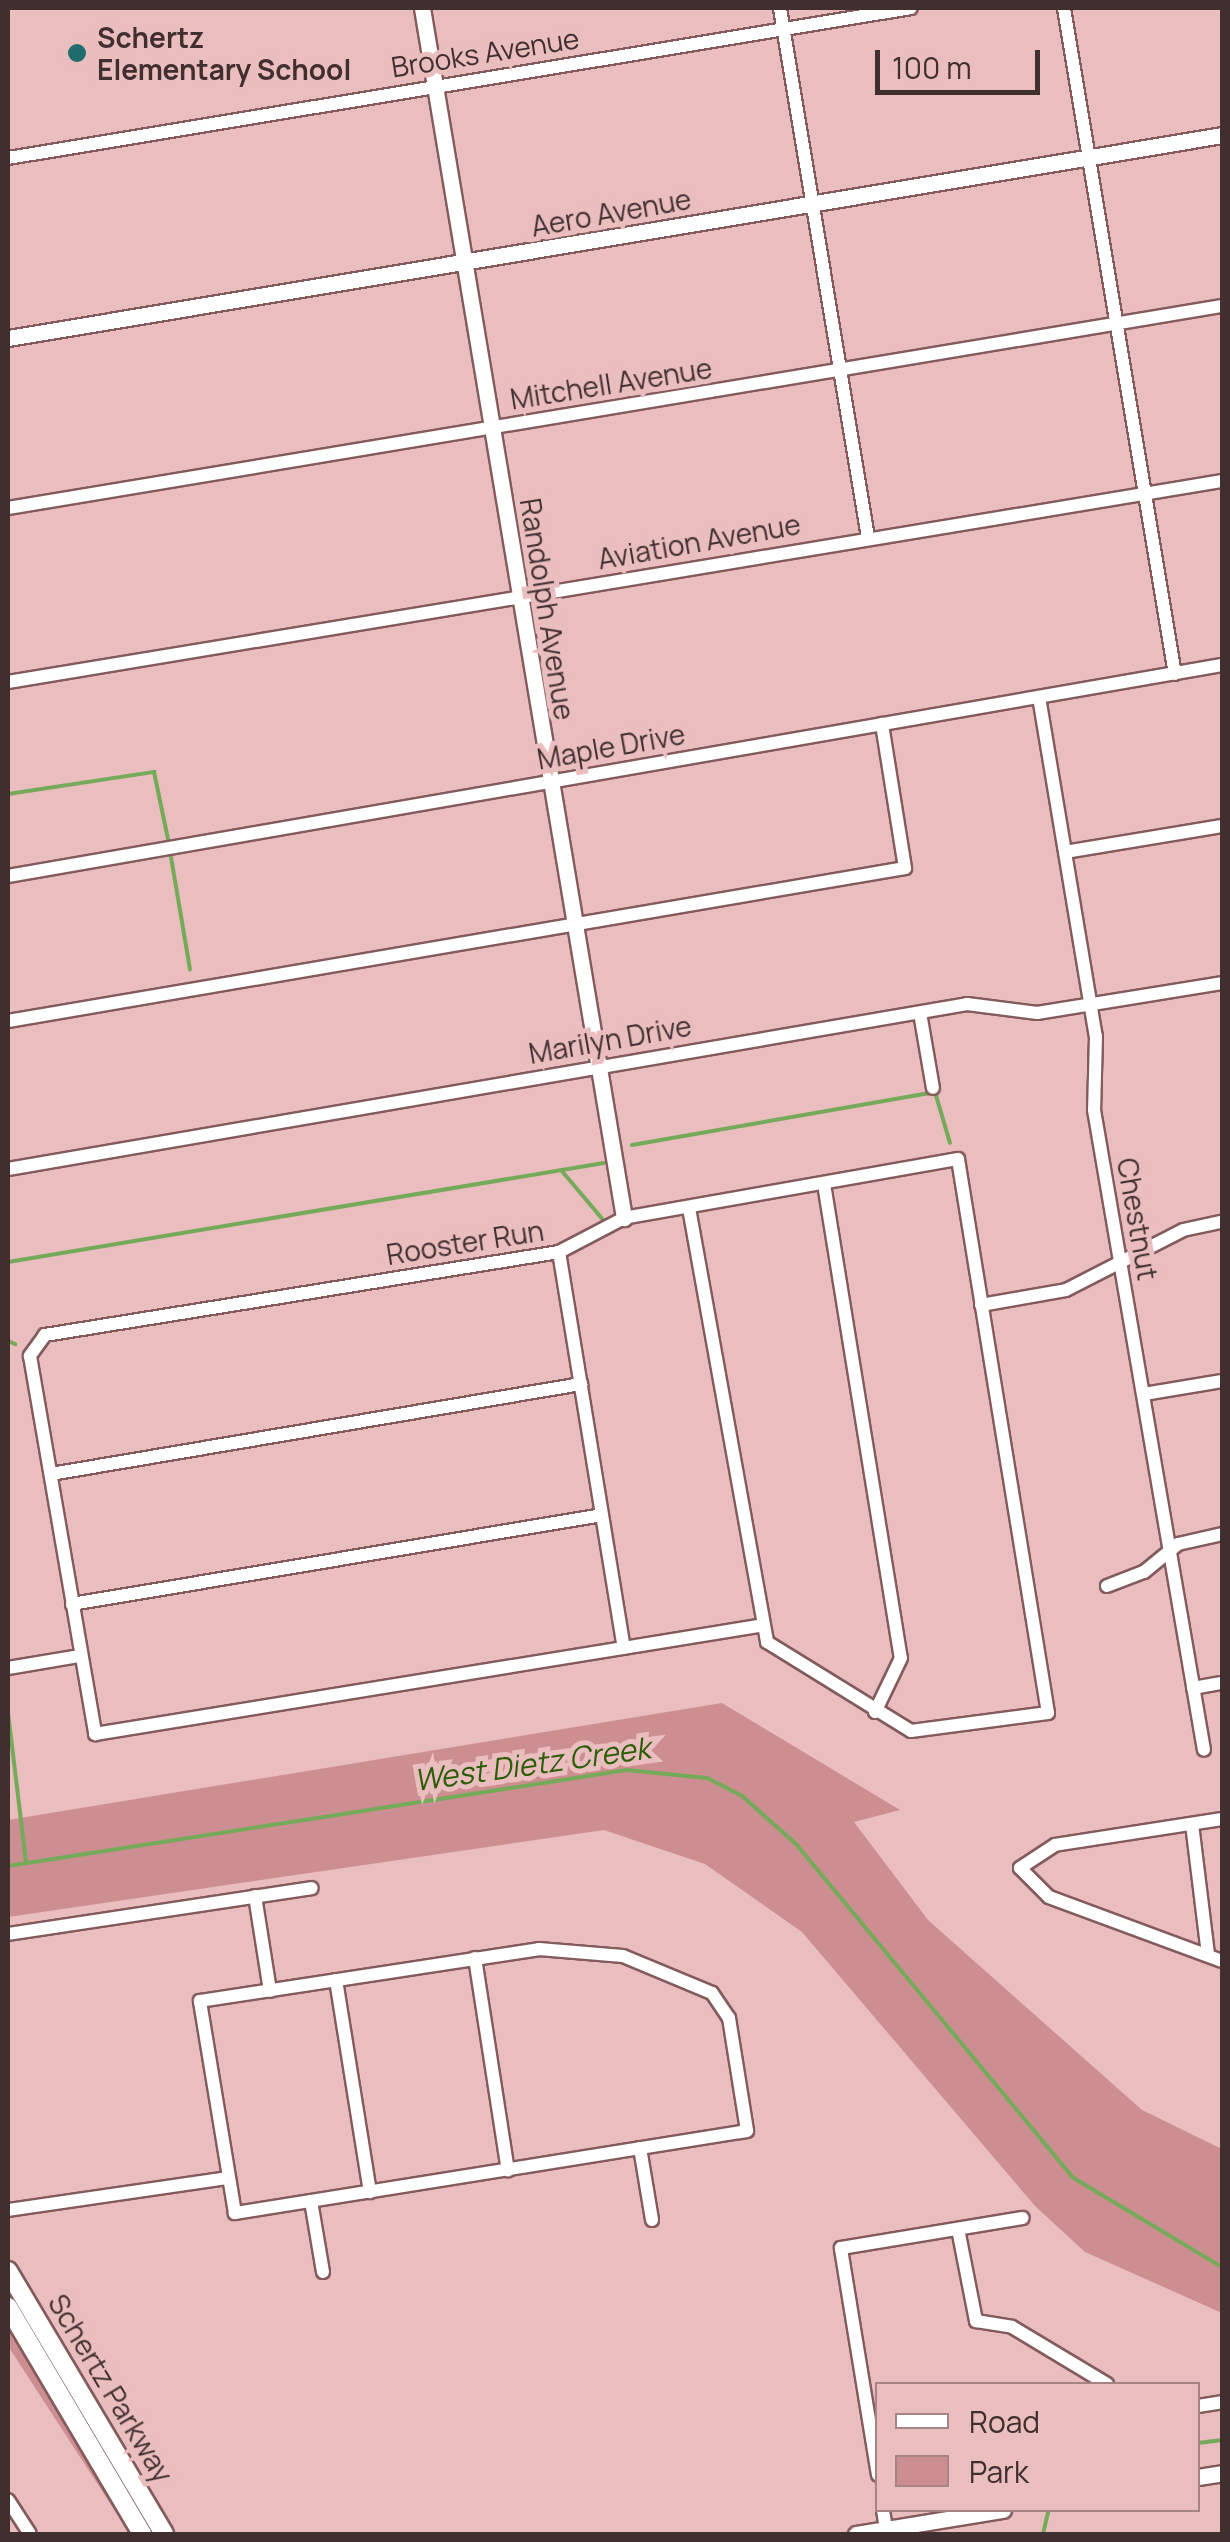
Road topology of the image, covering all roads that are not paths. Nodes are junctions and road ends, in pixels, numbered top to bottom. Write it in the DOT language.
graph roads {
  1 [pos="422,8"];
  2 [pos="780,8"];
  3 [pos="911,8"];
  4 [pos="1064,8"];
  5 [pos="784,29"];
  6 [pos="435,85"];
  7 [pos="1222,135"];
  8 [pos="1089,157"];
  9 [pos="8,158"];
  10 [pos="812,203"];
  11 [pos="465,262"];
  12 [pos="1222,306"];
  13 [pos="1115,324"];
  14 [pos="8,338"];
  15 [pos="840,370"];
  16 [pos="492,428"];
  17 [pos="1222,480"];
  18 [pos="1144,492"];
  19 [pos="8,508"];
  20 [pos="868,538"];
  21 [pos="520,595"];
  22 [pos="1222,665"];
  23 [pos="1175,674"];
  24 [pos="8,682"];
  25 [pos="1039,696"];
  26 [pos="882,724"];
  27 [pos="551,781"];
  28 [pos="1222,826"];
  29 [pos="1065,852"];
  30 [pos="8,876"];
  31 [pos="575,924"];
  32 [pos="1222,982"];
  33 [pos="1090,1004"];
  34 [pos="920,1012"];
  35 [pos="8,1021"];
  36 [pos="599,1066"];
  37 [pos="933,1088"];
  38 [pos="8,1169"];
  39 [pos="824,1184"];
  40 [pos="689,1208"];
  41 [pos="624,1218"];
  42 [pos="1222,1222"];
  43 [pos="559,1252"];
  44 [pos="1121,1265"];
  45 [pos="981,1305"];
  46 [pos="1222,1381"];
  47 [pos="581,1384"];
  48 [pos="1144,1394"];
  49 [pos="51,1474"];
  50 [pos="602,1515"];
  51 [pos="1222,1534"];
  52 [pos="1170,1550"];
  53 [pos="1107,1586"];
  54 [pos="72,1604"];
  55 [pos="758,1626"];
  56 [pos="624,1648"];
  57 [pos="80,1656"];
  58 [pos="8,1668"];
  59 [pos="1222,1683"];
  60 [pos="1193,1688"];
  61 [pos="875,1712"];
  62 [pos="1204,1750"];
  63 [pos="1222,1819"];
  64 [pos="1192,1824"];
  65 [pos="312,1888"];
  66 [pos="255,1896"];
  67 [pos="8,1934"];
  68 [pos="1208,1955"];
  69 [pos="475,1958"];
  70 [pos="1222,1961"];
  71 [pos="336,1980"];
  72 [pos="270,1990"];
  73 [pos="640,2148"];
  74 [pos="508,2170"];
  75 [pos="228,2178"];
  76 [pos="370,2192"];
  77 [pos="311,2201"];
  78 [pos="8,2210"];
  79 [pos="1023,2218"];
  80 [pos="652,2220"];
  81 [pos="958,2229"];
  82 [pos="8,2271"];
  83 [pos="323,2272"];
  84 [pos="8,2306"];
  85 [pos="1104,2382"];
  86 [pos="875,2451"];
  87 [pos="8,2500"];
  88 [pos="883,2512"];
  89 [pos="991,2512"];
  90 [pos="886,2529"];
  91 [pos="30,2534"];
  92 [pos="142,2534"];
  93 [pos="164,2534"];
  94 [pos="856,2534"];
  1 -- 6 [label="street, Randolph Avenue"];
  2 -- 5 [label="street"];
  3 -- 5 [label="street, Brooks Avenue"];
  4 -- 8 [label="street"];
  5 -- 6 [label="street, Brooks Avenue"];
  5 -- 10 [label="street"];
  6 -- 9 [label="street, Brooks Avenue"];
  6 -- 11 [label="street, Randolph Avenue"];
  7 -- 8 [label="street, Aero Avenue"];
  8 -- 10 [label="street, Aero Avenue"];
  8 -- 13 [label="street"];
  10 -- 11 [label="street, Aero Avenue"];
  10 -- 15 [label="street"];
  11 -- 14 [label="street, Aero Avenue"];
  11 -- 16 [label="street, Randolph Avenue"];
  12 -- 13 [label="street, Mitchell Avenue"];
  13 -- 15 [label="street, Mitchell Avenue"];
  13 -- 18 [label="street"];
  15 -- 16 [label="street, Mitchell Avenue"];
  15 -- 20 [label="street"];
  16 -- 19 [label="street, Mitchell Avenue"];
  16 -- 21 [label="street, Randolph Avenue"];
  17 -- 18 [label="street, Aviation Avenue"];
  18 -- 20 [label="street, Aviation Avenue"];
  18 -- 23 [label="street"];
  20 -- 21 [label="street, Aviation Avenue"];
  21 -- 24 [label="street, Aviation Avenue"];
  21 -- 27 [label="street, Randolph Avenue"];
  22 -- 23 [label="street, Maple Drive"];
  23 -- 25 [label="street, Maple Drive"];
  25 -- 26 [label="street, Maple Drive"];
  25 -- 29 [label="street, Chestnut"];
  26 -- 27 [label="street, Maple Drive"];
  26 -- 31 [label="street"];
  27 -- 30 [label="street, Maple Drive"];
  27 -- 31 [label="street, Randolph Avenue"];
  28 -- 29 [label="street"];
  29 -- 33 [label="street, Chestnut"];
  31 -- 35 [label="street"];
  31 -- 36 [label="street, Randolph Avenue"];
  32 -- 33 [label="street, Marilyn Drive"];
  33 -- 34 [label="street, Marilyn Drive"];
  33 -- 44 [label="street, Chestnut"];
  34 -- 36 [label="street, Marilyn Drive"];
  34 -- 37 [label="street"];
  36 -- 38 [label="street, Marilyn Drive"];
  36 -- 41 [label="street, Randolph Avenue"];
  39 -- 40 [label="street, Rooster Run"];
  39 -- 45 [label="street, Rooster Run"];
  39 -- 61 [label="street"];
  40 -- 41 [label="street, Rooster Run"];
  40 -- 55 [label="street"];
  41 -- 43 [label="street, Rooster Run"];
  42 -- 44 [label="street"];
  43 -- 47 [label="street"];
  43 -- 49 [label="street, Rooster Run"];
  44 -- 45 [label="street"];
  44 -- 48 [label="street, Chestnut"];
  45 -- 61 [label="street"];
  46 -- 48 [label="street"];
  47 -- 49 [label="street"];
  47 -- 50 [label="street"];
  48 -- 52 [label="street, Chestnut"];
  49 -- 54 [label="street"];
  50 -- 54 [label="street"];
  50 -- 56 [label="street"];
  51 -- 52 [label="street"];
  52 -- 53 [label="street"];
  52 -- 60 [label="street, Chestnut"];
  54 -- 57 [label="street"];
  55 -- 56 [label="street"];
  55 -- 61 [label="street"];
  56 -- 57 [label="street"];
  57 -- 58 [label="street"];
  59 -- 60 [label="street"];
  60 -- 62 [label="street, Chestnut"];
  63 -- 64 [label="street"];
  64 -- 68 [label="street"];
  64 -- 68 [label="street"];
  65 -- 66 [label="street"];
  66 -- 67 [label="street"];
  66 -- 72 [label="street"];
  68 -- 70 [label="street"];
  69 -- 71 [label="street"];
  69 -- 73 [label="street"];
  69 -- 74 [label="street"];
  71 -- 72 [label="street"];
  71 -- 76 [label="street"];
  72 -- 75 [label="street"];
  73 -- 74 [label="street"];
  73 -- 80 [label="street"];
  74 -- 76 [label="street"];
  75 -- 77 [label="street"];
  75 -- 78 [label="street"];
  76 -- 77 [label="street"];
  77 -- 83 [label="street"];
  79 -- 81 [label="street"];
  81 -- 85 [label="street"];
  81 -- 86 [label="street"];
  82 -- 93 [label="main road, Schertz Parkway"];
  84 -- 92 [label="main road, Schertz Parkway"];
  87 -- 91 [label="street"];
  88 -- 90 [label="street"];
  89 -- 90 [label="street"];
  90 -- 94 [label="street"];
}
